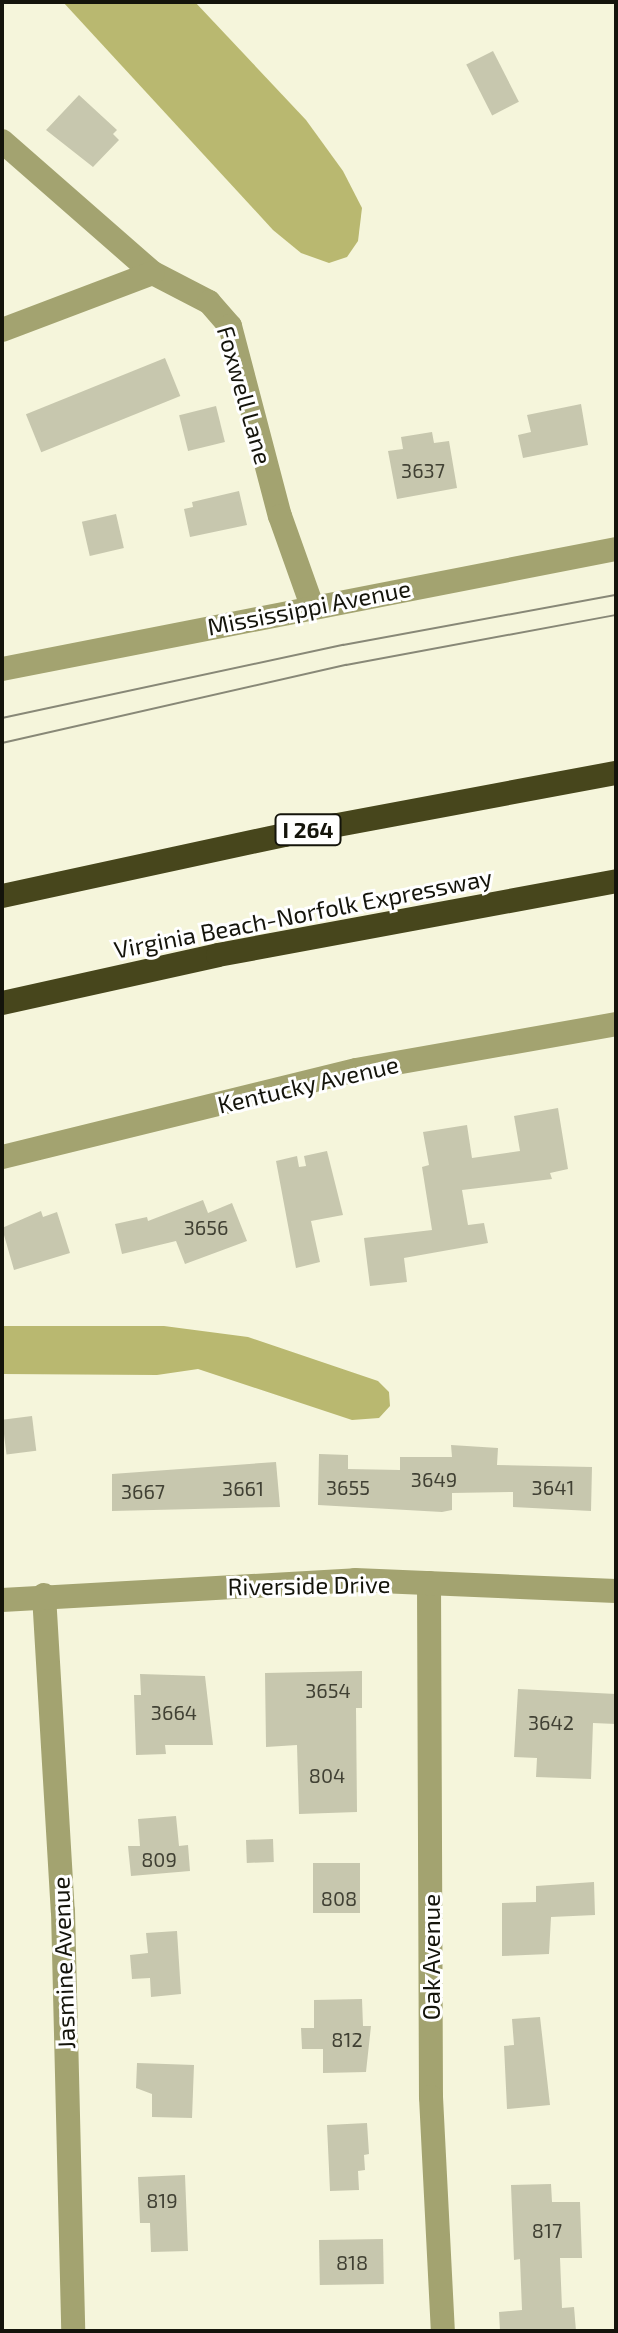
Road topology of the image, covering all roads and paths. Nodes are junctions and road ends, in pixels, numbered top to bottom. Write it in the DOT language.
graph roads {
  1 [pos="2,141"];
  2 [pos="153,273"];
  3 [pos="2,330"];
  4 [pos="616,549"];
  5 [pos="312,606"];
  6 [pos="2,669"];
  7 [pos="616,773"];
  8 [pos="616,881"];
  9 [pos="2,896"];
  10 [pos="2,1003"];
  11 [pos="616,1024"];
  12 [pos="2,1157"];
  13 [pos="429,1583"];
  14 [pos="616,1591"];
  15 [pos="44,1595"];
  16 [pos="2,1600"];
  17 [pos="73,2331"];
  18 [pos="443,2331"];
  1 -- 2 [label="street, Foxwell Lane"];
  2 -- 3 [label="street"];
  2 -- 5 [label="street, Foxwell Lane"];
  4 -- 5 [label="street, Mississippi Avenue"];
  5 -- 6 [label="street, Mississippi Avenue"];
  7 -- 9 [label="highway, I 264"];
  8 -- 10 [label="highway, Virginia Beach-Norfolk Expressway"];
  11 -- 12 [label="street, Kentucky Avenue"];
  13 -- 14 [label="street, Riverside Drive"];
  13 -- 15 [label="street, Riverside Drive"];
  13 -- 18 [label="street, Oak Avenue"];
  15 -- 16 [label="street, Riverside Drive"];
  15 -- 17 [label="street, Jasmine Avenue"];
}
